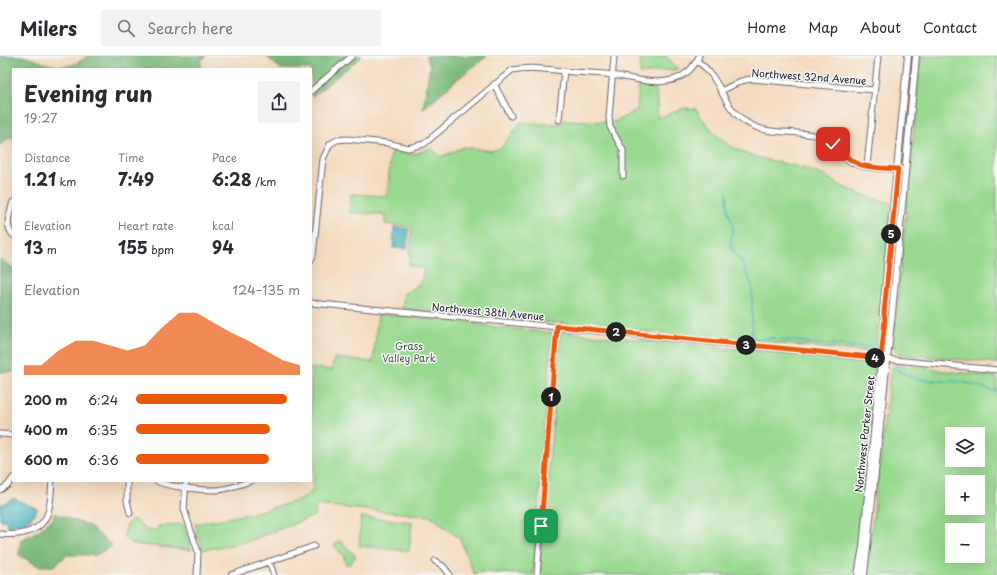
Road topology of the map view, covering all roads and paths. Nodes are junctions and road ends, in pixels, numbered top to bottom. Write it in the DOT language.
graph roads {
  1 [pos="352,56"];
  2 [pos="614,56"];
  3 [pos="878,56"];
  4 [pos="908,56"];
  5 [pos="916,56"];
  6 [pos="698,59"];
  7 [pos="564,71"];
  8 [pos="612,75"];
  9 [pos="494,84"];
  10 [pos="312,90"];
  11 [pos="874,90"];
  12 [pos="721,91"];
  13 [pos="511,116"];
  14 [pos="559,120"];
  15 [pos="867,166"];
  16 [pos="898,169"];
  17 [pos="905,170"];
  18 [pos="623,176"];
  19 [pos="12,205"];
  20 [pos="12,232"];
  21 [pos="312,258"];
  22 [pos="312,303"];
  23 [pos="557,326"];
  24 [pos="884,358"];
  25 [pos="997,370"];
  26 [pos="0,434"];
  27 [pos="12,435"];
  28 [pos="12,479"];
  29 [pos="52,482"];
  30 [pos="127,482"];
  31 [pos="160,482"];
  32 [pos="248,482"];
  33 [pos="186,484"];
  34 [pos="0,490"];
  35 [pos="130,513"];
  36 [pos="0,534"];
  37 [pos="314,546"];
  38 [pos="269,561"];
  39 [pos="435,561"];
  40 [pos="197,575"];
  41 [pos="231,575"];
  42 [pos="274,575"];
  43 [pos="450,575"];
  44 [pos="536,575"];
  45 [pos="858,575"];
  46 [pos="864,575"];
  1 -- 10 [label="street"];
  2 -- 8 [label="street"];
  3 -- 11 [label="street"];
  4 -- 16 [label="main road, Northwest Parker Street"];
  5 -- 17 [label="main road, Northwest Parker Street"];
  6 -- 8 [label="street"];
  6 -- 12 [label="street"];
  7 -- 8 [label="street"];
  7 -- 9 [label="street"];
  7 -- 14 [label="street"];
  8 -- 18 [label="street"];
  9 -- 13 [label="street"];
  9 -- 21 [label="street"];
  11 -- 12 [label="street, Northwest 32nd Avenue"];
  11 -- 15 [label="street"];
  12 -- 15 [label="street"];
  15 -- 16 [label="street"];
  16 -- 17 [label="street"];
  16 -- 24 [label="main road, Northwest Parker Street"];
  17 -- 24 [label="main road, Northwest Parker Street"];
  19 -- 20 [label="street"];
  22 -- 23 [label="street, Northwest 38th Avenue"];
  23 -- 24 [label="street, Northwest 38th Avenue"];
  23 -- 44 [label="street"];
  24 -- 25 [label="street, Northwest 38th Avenue"];
  24 -- 45 [label="main road, Northwest Parker Street"];
  24 -- 46 [label="main road, Northwest Parker Street"];
  26 -- 27 [label="street"];
  28 -- 34 [label="street"];
  29 -- 36 [label="street"];
  30 -- 35 [label="street"];
  31 -- 33 [label="street"];
  32 -- 33 [label="street"];
  33 -- 40 [label="street"];
  37 -- 38 [label="street"];
  38 -- 41 [label="street"];
  38 -- 42 [label="street"];
  39 -- 43 [label="street"];
}
